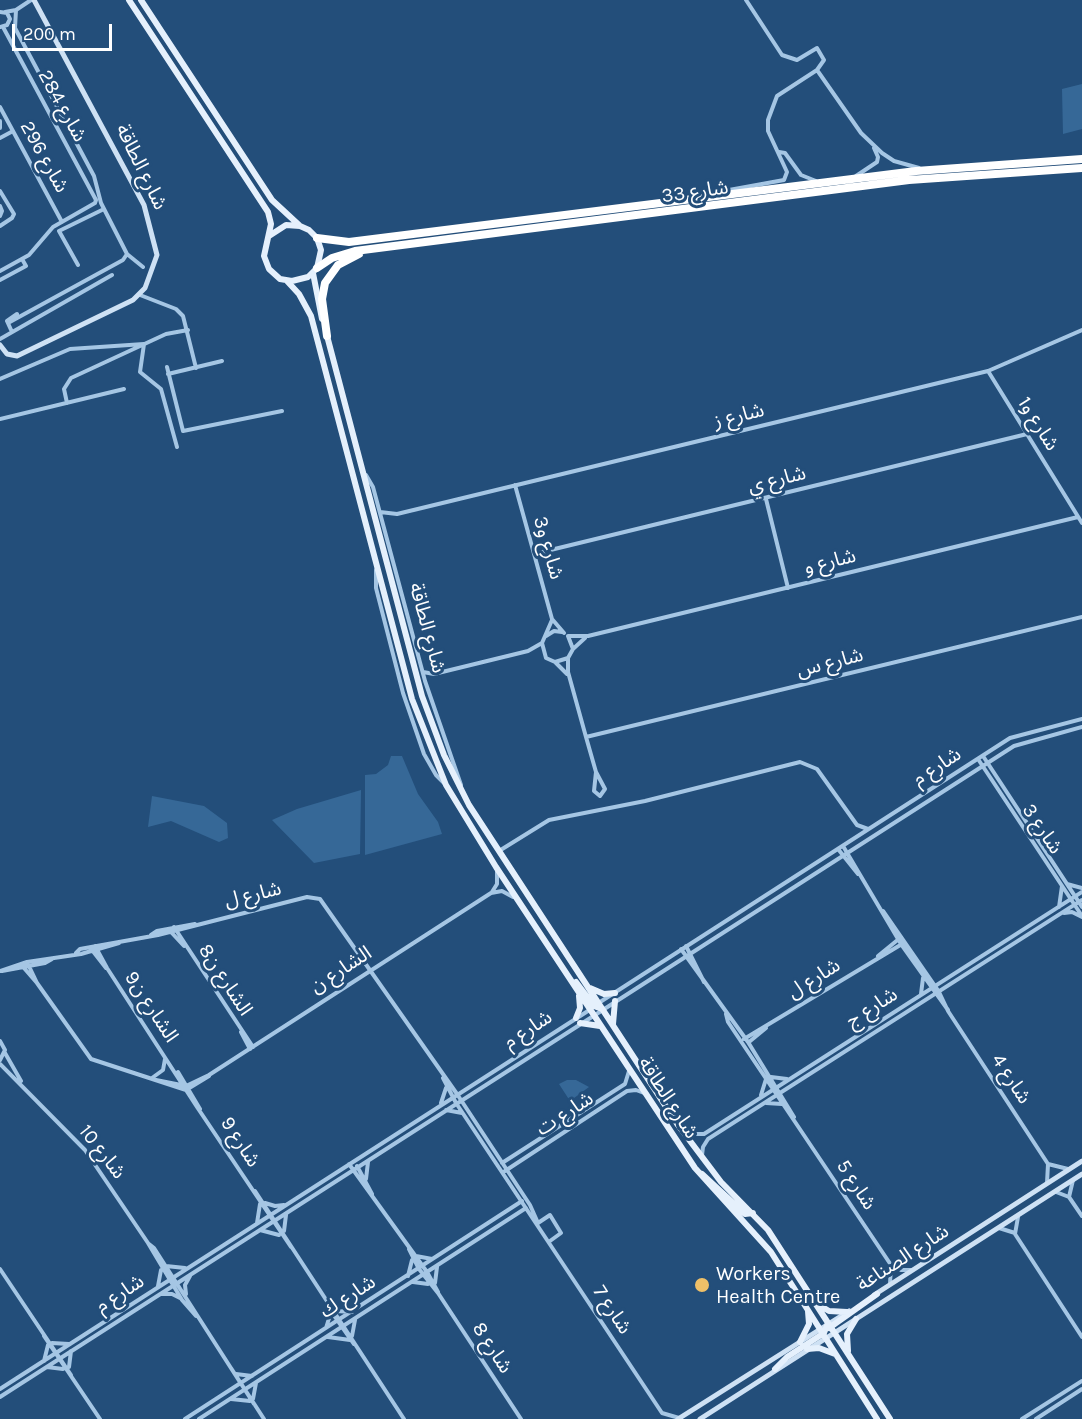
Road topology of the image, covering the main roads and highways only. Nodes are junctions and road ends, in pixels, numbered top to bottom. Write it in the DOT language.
graph roads {
  1 [pos="129,0"];
  2 [pos="141,0"];
  3 [pos="1082,159"];
  4 [pos="1082,168"];
  5 [pos="300,226"];
  6 [pos="269,236"];
  7 [pos="317,238"];
  8 [pos="380,248"];
  9 [pos="315,271"];
  10 [pos="287,281"];
  11 [pos="327,336"];
  12 [pos="545,941"];
  13 [pos="585,984"];
  14 [pos="578,992"];
  15 [pos="615,993"];
  16 [pos="615,1001"];
  17 [pos="596,1009"];
  18 [pos="613,1024"];
  19 [pos="602,1028"];
  20 [pos="635,1059"];
  21 [pos="695,1168"];
  22 [pos="753,1213"];
  23 [pos="792,1283"];
  24 [pos="877,1294"];
  25 [pos="814,1301"];
  26 [pos="806,1305"];
  27 [pos="847,1312"];
  28 [pos="856,1319"];
  29 [pos="827,1330"];
  30 [pos="800,1342"];
  31 [pos="807,1350"];
  32 [pos="849,1354"];
  33 [pos="839,1357"];
  34 [pos="775,1369"];
  35 [pos="860,1372"];
  36 [pos="877,1419"];
  37 [pos="890,1419"];
  1 -- 6 [label="main road"];
  2 -- 5 [label="main road"];
  3 -- 7 [label="highway, شارع 33"];
  4 -- 8 [label="highway, شارع 33"];
  5 -- 6 [label="main road"];
  5 -- 7 [label="main road"];
  6 -- 10 [label="main road"];
  7 -- 9 [label="main road"];
  8 -- 9 [label="highway, شارع 33"];
  8 -- 11 [label="highway"];
  9 -- 10 [label="main road"];
  9 -- 11 [label="main road, شارع الطاقة"];
  10 -- 12 [label="main road, شارع الطاقة"];
  11 -- 13 [label="main road, شارع الطاقة"];
  12 -- 14 [label="main road, شارع الطاقة"];
  12 -- 17 [label="main road"];
  13 -- 15 [label="main road"];
  13 -- 17 [label="main road, شارع الطاقة"];
  14 -- 17 [label="main road, شارع الطاقة"];
  14 -- 19 [label="main road"];
  16 -- 18 [label="main road"];
  17 -- 18 [label="main road, شارع الطاقة"];
  17 -- 19 [label="main road, شارع الطاقة"];
  17 -- 20 [label="main road"];
  18 -- 20 [label="main road, شارع الطاقة"];
  19 -- 21 [label="main road, شارع الطاقة"];
  20 -- 22 [label="main road, شارع الطاقة"];
  21 -- 22 [label="main road"];
  21 -- 23 [label="main road, شارع الطاقة"];
  22 -- 25 [label="main road, شارع الطاقة"];
  23 -- 26 [label="main road, شارع الطاقة"];
  23 -- 29 [label="main road"];
  24 -- 29 [label="main road"];
  25 -- 27 [label="main road"];
  25 -- 29 [label="main road, شارع الطاقة"];
  26 -- 29 [label="main road, شارع الطاقة"];
  26 -- 30 [label="main road"];
  28 -- 32 [label="main road"];
  29 -- 32 [label="main road, شارع الطاقة"];
  29 -- 33 [label="main road, شارع الطاقة"];
  29 -- 34 [label="main road"];
  29 -- 35 [label="main road"];
  31 -- 33 [label="main road"];
  32 -- 35 [label="main road, شارع الطاقة"];
  33 -- 36 [label="main road, شارع الطاقة"];
  35 -- 37 [label="main road, شارع الطاقة"];
}
